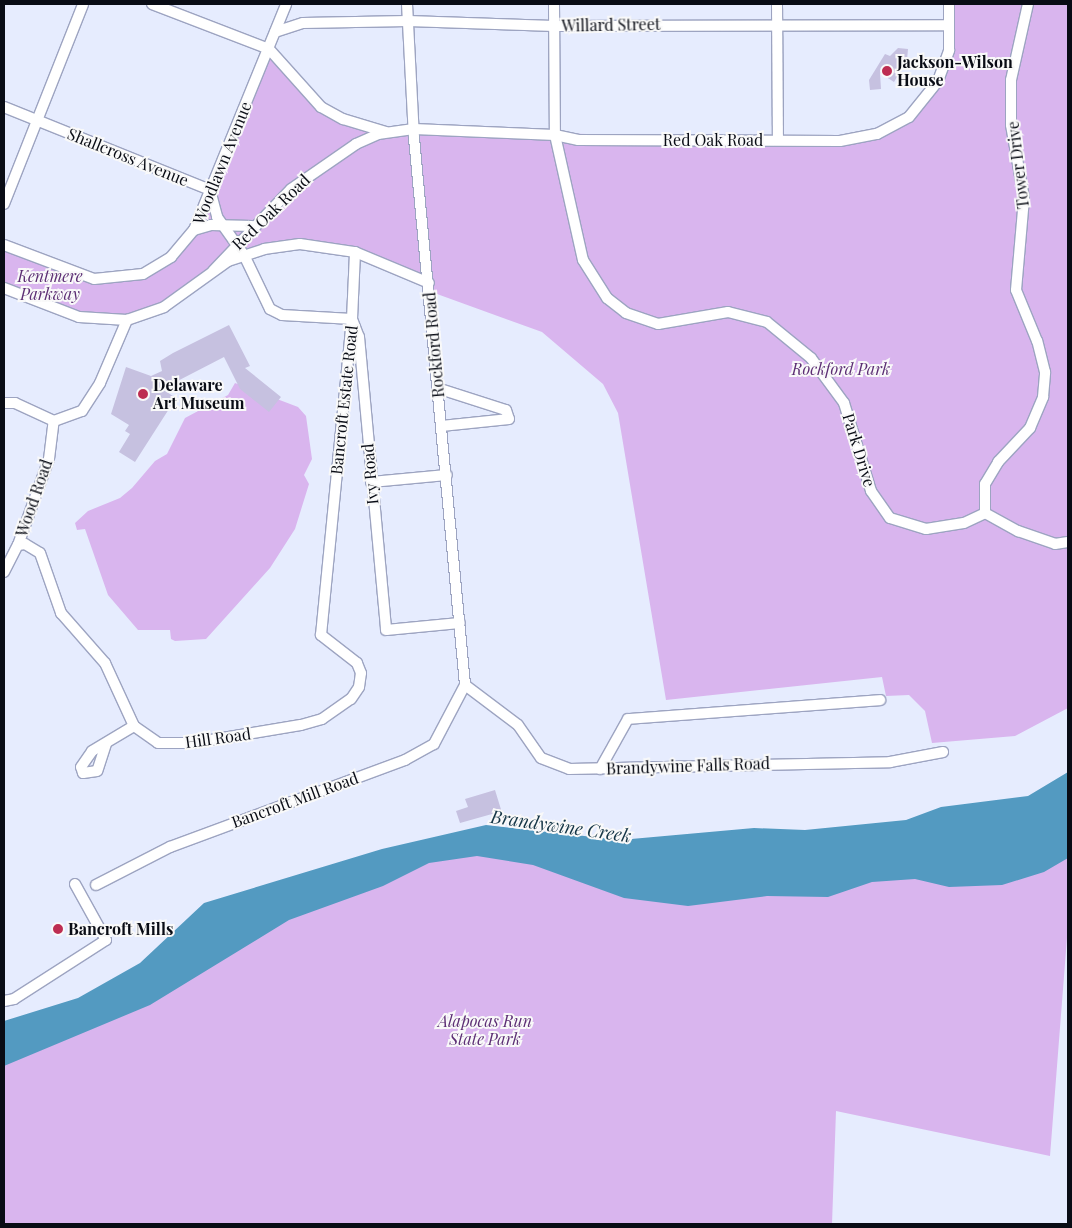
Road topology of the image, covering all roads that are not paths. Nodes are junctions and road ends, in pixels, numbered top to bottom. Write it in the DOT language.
graph roads {
  1 [pos="83,4"];
  2 [pos="152,4"];
  3 [pos="286,4"];
  4 [pos="407,4"];
  5 [pos="554,4"];
  6 [pos="777,4"];
  7 [pos="949,4"];
  8 [pos="1028,4"];
  9 [pos="408,21"];
  10 [pos="777,23"];
  11 [pos="949,25"];
  12 [pos="554,26"];
  13 [pos="275,32"];
  14 [pos="269,49"];
  15 [pos="4,107"];
  16 [pos="37,120"];
  17 [pos="414,129"];
  18 [pos="387,132"];
  19 [pos="555,135"];
  20 [pos="778,140"];
  21 [pos="210,190"];
  22 [pos="4,204"];
  23 [pos="223,226"];
  24 [pos="253,226"];
  25 [pos="194,230"];
  26 [pos="237,243"];
  27 [pos="4,245"];
  28 [pos="355,252"];
  29 [pos="244,255"];
  30 [pos="213,271"];
  31 [pos="429,283"];
  32 [pos="4,288"];
  33 [pos="352,319"];
  34 [pos="127,320"];
  35 [pos="437,388"];
  36 [pos="4,403"];
  37 [pos="54,421"];
  38 [pos="441,426"];
  39 [pos="447,476"];
  40 [pos="371,482"];
  41 [pos="985,513"];
  42 [pos="1068,542"];
  43 [pos="18,545"];
  44 [pos="329,547"];
  45 [pos="4,572"];
  46 [pos="460,623"];
  47 [pos="465,685"];
  48 [pos="880,700"];
  49 [pos="134,726"];
  50 [pos="106,744"];
  51 [pos="943,752"];
  52 [pos="600,769"];
  53 [pos="75,884"];
  54 [pos="96,885"];
  55 [pos="4,1001"];
  1 -- 16 [label="street"];
  2 -- 14 [label="street"];
  3 -- 13 [label="street, Woodlawn Avenue"];
  4 -- 9 [label="street, Rockford Road"];
  5 -- 12 [label="street, Park Drive"];
  6 -- 10 [label="street"];
  7 -- 11 [label="street, Red Oak Road"];
  8 -- 41 [label="street, Tower Drive"];
  9 -- 12 [label="street, Willard Street"];
  9 -- 13 [label="street, Willard Street"];
  9 -- 17 [label="street, Rockford Road"];
  10 -- 11 [label="street, Willard Street"];
  10 -- 12 [label="street, Willard Street"];
  10 -- 20 [label="street"];
  11 -- 20 [label="street, Red Oak Road"];
  12 -- 19 [label="street, Park Drive"];
  13 -- 14 [label="street, Woodlawn Avenue"];
  14 -- 18 [label="street, Red Oak Road"];
  14 -- 21 [label="street, Woodlawn Avenue"];
  15 -- 16 [label="street, Shallcross Avenue"];
  16 -- 21 [label="street, Shallcross Avenue"];
  16 -- 22 [label="street"];
  17 -- 18 [label="street, Red Oak Road"];
  17 -- 19 [label="street, Red Oak Road"];
  17 -- 31 [label="street, Rockford Road"];
  18 -- 24 [label="street, Red Oak Road"];
  19 -- 20 [label="street, Red Oak Road"];
  19 -- 41 [label="street, Park Drive"];
  21 -- 23 [label="street, Shallcross Avenue"];
  21 -- 25 [label="street, Woodlawn Avenue"];
  23 -- 24 [label="street"];
  23 -- 25 [label="street"];
  23 -- 26 [label="street, Shallcross Avenue"];
  24 -- 26 [label="street, Red Oak Road"];
  25 -- 27 [label="street, Woodlawn Avenue"];
  26 -- 29 [label="street, Shallcross Avenue"];
  26 -- 30 [label="street, Red Oak Road"];
  28 -- 29 [label="street"];
  28 -- 31 [label="street"];
  28 -- 33 [label="street, Bancroft Estate Road"];
  29 -- 30 [label="street"];
  29 -- 33 [label="street, Shallcross Avenue"];
  30 -- 34 [label="street"];
  31 -- 35 [label="street, Rockford Road"];
  32 -- 34 [label="street"];
  33 -- 40 [label="street, Ivy Road"];
  33 -- 44 [label="street, Bancroft Estate Road"];
  34 -- 37 [label="street"];
  35 -- 38 [label="street, Rockford Road"];
  35 -- 38 [label="street"];
  36 -- 37 [label="street"];
  37 -- 43 [label="street, Wood Road"];
  38 -- 39 [label="street, Rockford Road"];
  39 -- 40 [label="street"];
  39 -- 46 [label="street, Rockford Road"];
  40 -- 46 [label="street, Ivy Road"];
  41 -- 42 [label="street"];
  43 -- 45 [label="street, Wood Road"];
  43 -- 49 [label="street, Hill Road"];
  44 -- 49 [label="street, Hill Road"];
  46 -- 47 [label="street, Rockford Road"];
  47 -- 52 [label="street, Brandywine Falls Road"];
  47 -- 54 [label="street, Bancroft Mill Road"];
  48 -- 52 [label="street"];
  49 -- 50 [label="street"];
  51 -- 52 [label="street, Brandywine Falls Road"];
  53 -- 55 [label="street"];
}
